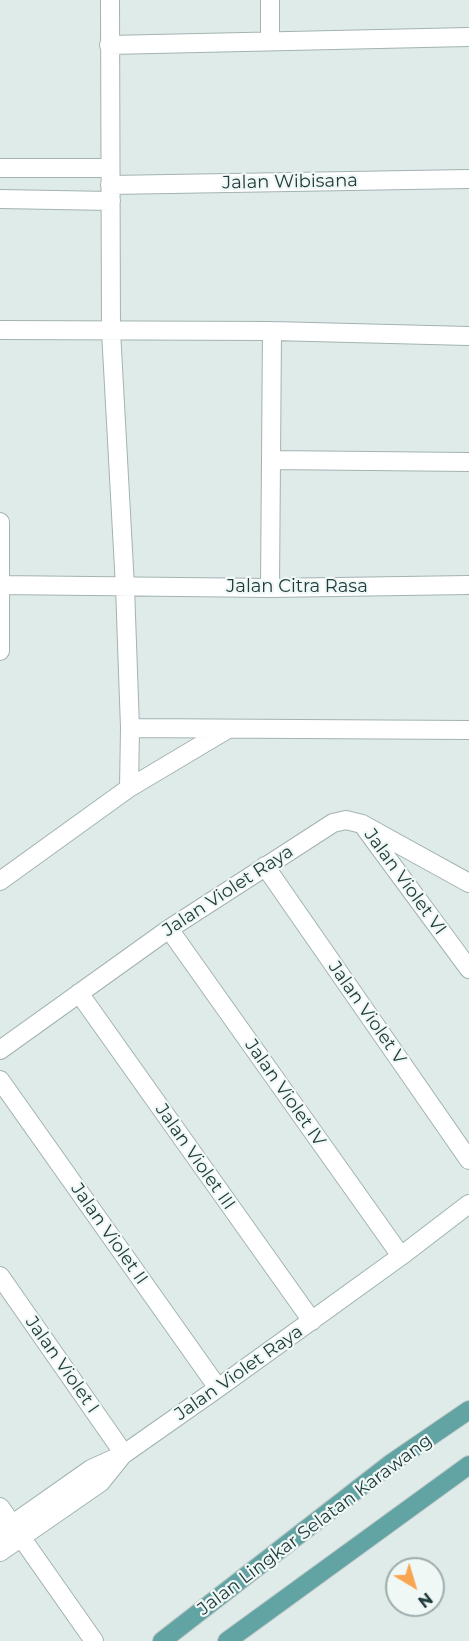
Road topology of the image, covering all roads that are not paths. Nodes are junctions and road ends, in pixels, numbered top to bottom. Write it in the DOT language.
graph roads {
  1 [pos="110,0"];
  2 [pos="270,0"];
  3 [pos="469,37"];
  4 [pos="270,41"];
  5 [pos="109,45"];
  6 [pos="0,168"];
  7 [pos="469,179"];
  8 [pos="110,184"];
  9 [pos="0,198"];
  10 [pos="0,330"];
  11 [pos="111,331"];
  12 [pos="272,331"];
  13 [pos="469,336"];
  14 [pos="271,460"];
  15 [pos="469,462"];
  16 [pos="0,522"];
  17 [pos="0,585"];
  18 [pos="469,585"];
  19 [pos="125,587"];
  20 [pos="270,588"];
  21 [pos="0,651"];
  22 [pos="130,728"];
  23 [pos="230,728"];
  24 [pos="467,731"];
  25 [pos="129,788"];
  26 [pos="362,824"];
  27 [pos="265,866"];
  28 [pos="0,881"];
  29 [pos="469,883"];
  30 [pos="169,929"];
  31 [pos="469,969"];
  32 [pos="79,993"];
  33 [pos="0,1050"];
  34 [pos="0,1080"];
  35 [pos="469,1160"];
  36 [pos="469,1204"];
  37 [pos="401,1256"];
  38 [pos="0,1276"];
  39 [pos="312,1321"];
  40 [pos="218,1388"];
  41 [pos="469,1410"];
  42 [pos="123,1454"];
  43 [pos="469,1465"];
  44 [pos="0,1507"];
  45 [pos="11,1531"];
  46 [pos="0,1552"];
  47 [pos="94,1641"];
  48 [pos="162,1641"];
  49 [pos="227,1641"];
  1 -- 5 [label="street"];
  2 -- 4 [label="street"];
  3 -- 4 [label="street"];
  4 -- 5 [label="street"];
  5 -- 8 [label="street"];
  6 -- 8 [label="street"];
  7 -- 8 [label="street, Jalan Wibisana"];
  8 -- 9 [label="street"];
  8 -- 11 [label="street"];
  10 -- 11 [label="street"];
  11 -- 12 [label="street"];
  11 -- 19 [label="street"];
  12 -- 13 [label="street"];
  12 -- 14 [label="street"];
  14 -- 15 [label="street"];
  14 -- 20 [label="street"];
  16 -- 17 [label="street"];
  17 -- 19 [label="street, Jalan Citra Rasa"];
  17 -- 21 [label="street"];
  18 -- 20 [label="street, Jalan Citra Rasa"];
  19 -- 20 [label="street, Jalan Citra Rasa"];
  19 -- 22 [label="street"];
  22 -- 23 [label="street"];
  22 -- 25 [label="street"];
  23 -- 24 [label="street"];
  23 -- 25 [label="street"];
  25 -- 28 [label="street"];
  26 -- 27 [label="street, Jalan Violet Raya"];
  26 -- 29 [label="street, Jalan Violet Raya"];
  26 -- 31 [label="street, Jalan Violet VI"];
  27 -- 30 [label="street, Jalan Violet Raya"];
  27 -- 35 [label="street, Jalan Violet V"];
  30 -- 32 [label="street, Jalan Violet Raya"];
  30 -- 37 [label="street, Jalan Violet IV"];
  32 -- 33 [label="street, Jalan Violet Raya"];
  32 -- 39 [label="street, Jalan Violet III"];
  34 -- 40 [label="street, Jalan Violet II"];
  36 -- 37 [label="street, Jalan Violet Raya"];
  37 -- 39 [label="street, Jalan Violet Raya"];
  38 -- 42 [label="street, Jalan Violet I"];
  39 -- 40 [label="street, Jalan Violet Raya"];
  40 -- 42 [label="street, Jalan Violet Raya"];
  41 -- 48 [label="main road, Jalan Lingkar Selatan Karawang"];
  42 -- 45 [label="street, Jalan Violet Raya"];
  43 -- 49 [label="main road"];
  44 -- 45 [label="street"];
  45 -- 46 [label="street, Jalan Violet Raya"];
  45 -- 47 [label="street"];
}
